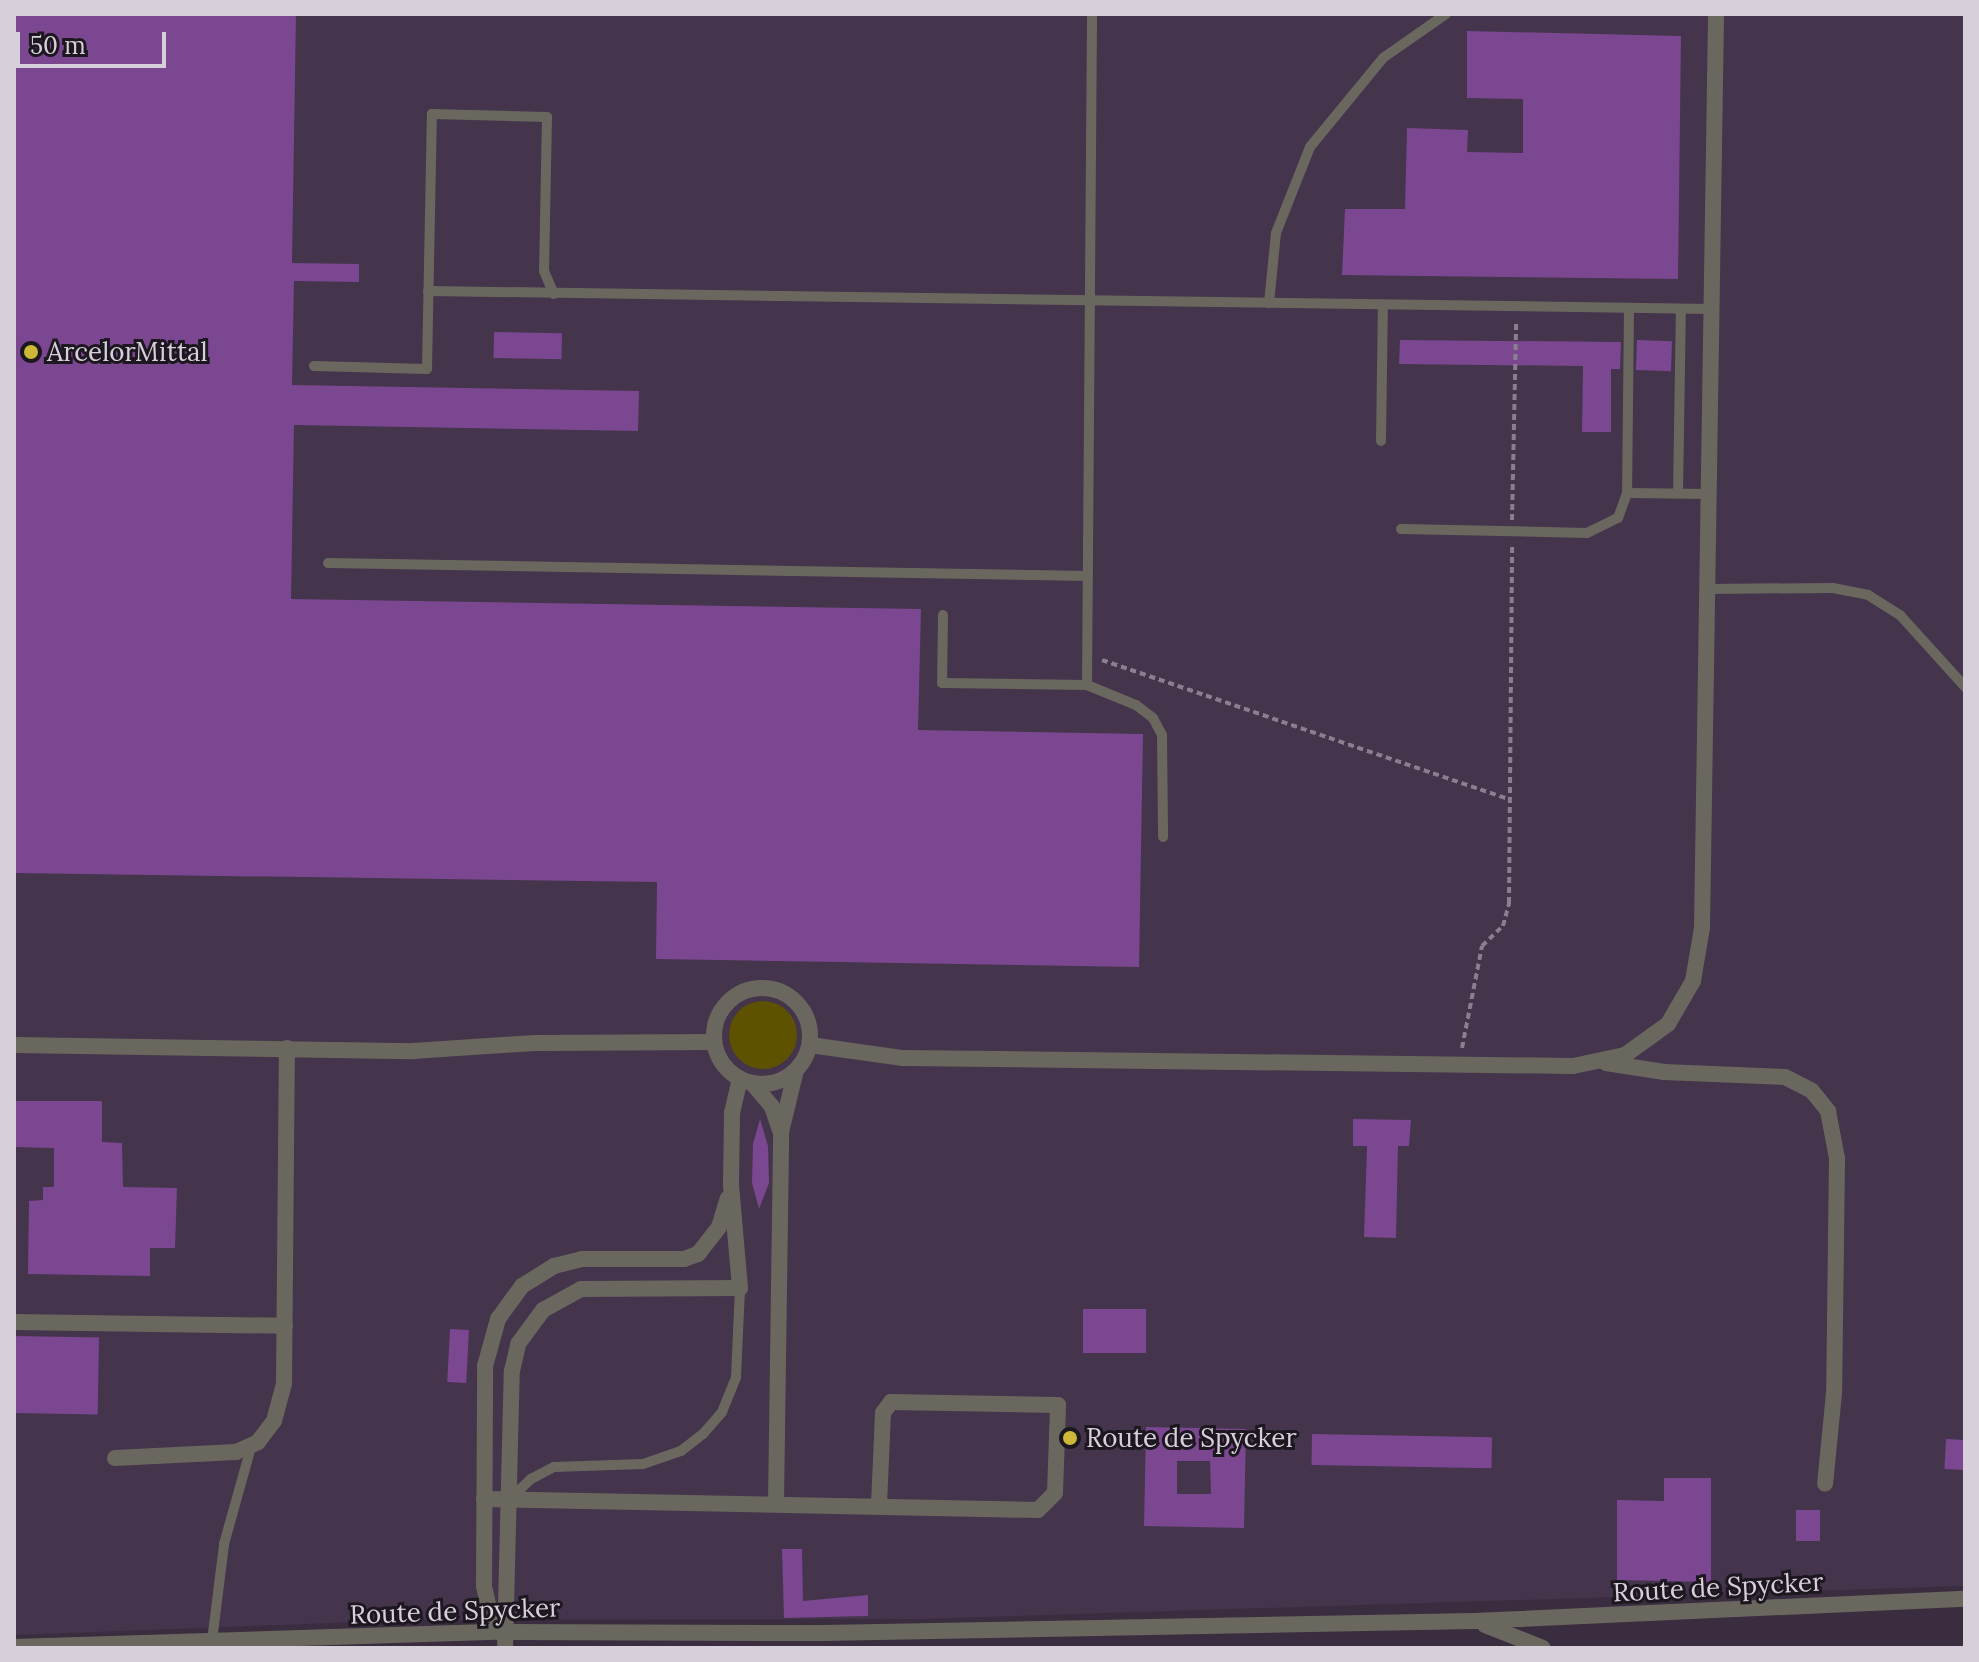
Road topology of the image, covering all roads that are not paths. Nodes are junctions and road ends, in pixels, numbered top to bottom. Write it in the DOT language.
graph roads {
  1 [pos="1092,14"];
  2 [pos="1446,14"];
  3 [pos="1716,14"];
  4 [pos="428,291"];
  5 [pos="554,294"];
  6 [pos="1089,300"];
  7 [pos="1269,303"];
  8 [pos="1383,305"];
  9 [pos="1629,308"];
  10 [pos="1681,309"];
  11 [pos="1712,309"];
  12 [pos="314,366"];
  13 [pos="1381,441"];
  14 [pos="1627,493"];
  15 [pos="1678,493"];
  16 [pos="1709,494"];
  17 [pos="1401,529"];
  18 [pos="328,563"];
  19 [pos="1088,576"];
  20 [pos="1707,589"];
  21 [pos="943,615"];
  22 [pos="1087,685"];
  23 [pos="1965,687"];
  24 [pos="1163,837"];
  25 [pos="714,1042"];
  26 [pos="14,1045"];
  27 [pos="810,1045"];
  28 [pos="287,1048"];
  29 [pos="1604,1062"];
  30 [pos="796,1070"];
  31 [pos="746,1081"];
  32 [pos="781,1132"];
  33 [pos="731,1185"];
  34 [pos="740,1288"];
  35 [pos="14,1322"];
  36 [pos="285,1326"];
  37 [pos="251,1447"];
  38 [pos="115,1458"];
  39 [pos="1825,1484"];
  40 [pos="484,1499"];
  41 [pos="510,1499"];
  42 [pos="776,1503"];
  43 [pos="879,1504"];
  44 [pos="1965,1599"];
  45 [pos="1474,1621"];
  46 [pos="505,1640"];
  47 [pos="212,1641"];
  48 [pos="14,1647"];
  49 [pos="1543,1648"];
  1 -- 6 [label="lane"];
  2 -- 7 [label="lane"];
  3 -- 11 [label="street"];
  4 -- 5 [label="lane"];
  4 -- 5 [label="lane"];
  4 -- 12 [label="lane"];
  5 -- 6 [label="lane"];
  6 -- 7 [label="lane"];
  6 -- 19 [label="lane"];
  7 -- 8 [label="lane"];
  8 -- 9 [label="lane"];
  8 -- 13 [label="lane"];
  9 -- 10 [label="lane"];
  9 -- 14 [label="lane"];
  10 -- 11 [label="lane"];
  10 -- 15 [label="lane"];
  11 -- 16 [label="street"];
  14 -- 15 [label="lane"];
  14 -- 17 [label="lane"];
  15 -- 16 [label="lane"];
  16 -- 20 [label="street"];
  18 -- 19 [label="lane"];
  19 -- 22 [label="lane"];
  20 -- 23 [label="lane"];
  20 -- 29 [label="street"];
  21 -- 22 [label="lane"];
  22 -- 24 [label="lane"];
  25 -- 27 [label="street"];
  25 -- 28 [label="street"];
  25 -- 31 [label="street"];
  26 -- 28 [label="street"];
  27 -- 29 [label="street"];
  27 -- 30 [label="street"];
  28 -- 36 [label="street"];
  29 -- 39 [label="street"];
  30 -- 31 [label="street"];
  30 -- 32 [label="street"];
  31 -- 32 [label="street"];
  31 -- 33 [label="street"];
  32 -- 42 [label="street"];
  33 -- 34 [label="street"];
  33 -- 40 [label="street"];
  34 -- 41 [label="lane"];
  34 -- 41 [label="street"];
  35 -- 36 [label="street"];
  36 -- 37 [label="street"];
  37 -- 38 [label="street"];
  37 -- 47 [label="lane"];
  40 -- 41 [label="street"];
  40 -- 46 [label="street"];
  41 -- 42 [label="street"];
  41 -- 46 [label="street"];
  42 -- 43 [label="street"];
  43 -- 43 [label="street"];
  44 -- 45 [label="street, Route de Spycker"];
  45 -- 46 [label="street, Route de Spycker"];
  45 -- 49 [label="street, Route de Spycker"];
  46 -- 47 [label="street, Route de Spycker"];
  47 -- 48 [label="street, Route de Spycker"];
}
